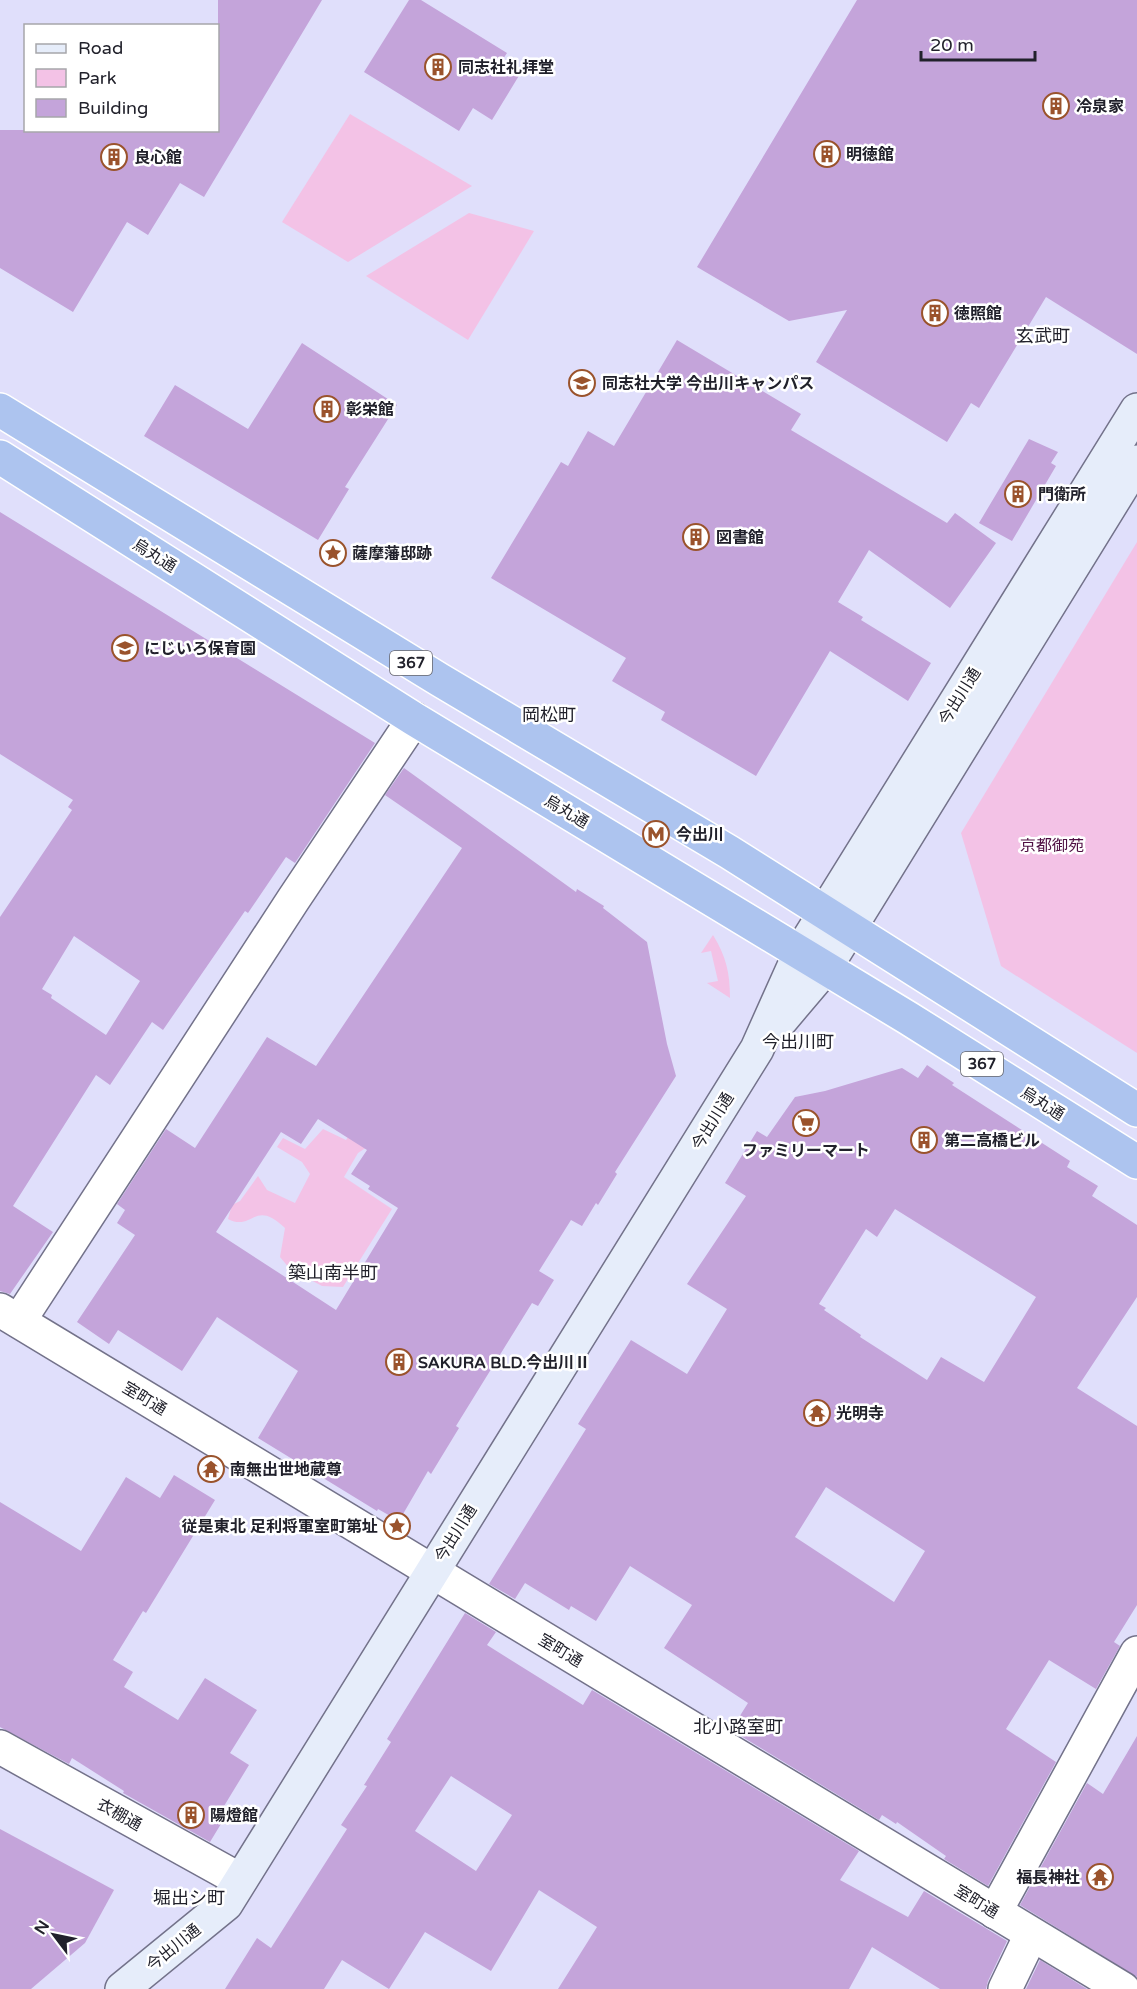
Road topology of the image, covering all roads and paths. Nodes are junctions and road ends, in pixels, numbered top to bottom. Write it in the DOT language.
graph roads {
  1 [pos="0,410"];
  2 [pos="1137,410"];
  3 [pos="0,457"];
  4 [pos="1137,462"];
  5 [pos="414,719"];
  6 [pos="837,921"];
  7 [pos="813,961"];
  8 [pos="1137,1110"];
  9 [pos="1137,1162"];
  10 [pos="9,1315"];
  11 [pos="431,1571"];
  12 [pos="1137,1653"];
  13 [pos="0,1747"];
  14 [pos="240,1880"];
  15 [pos="995,1912"];
  16 [pos="1031,1935"];
  17 [pos="122,1989"];
  18 [pos="1005,1989"];
  19 [pos="1123,1989"];
  1 -- 6 [label="highway, 367"];
  2 -- 6 [label="main road, 今出川通"];
  3 -- 5 [label="highway, 烏丸通 / 367"];
  4 -- 6 [label="main road, 今出川通"];
  5 -- 7 [label="highway, 烏丸通 / 367"];
  5 -- 10 [label="street"];
  6 -- 7 [label="main road, 今出川通"];
  6 -- 8 [label="highway, 367"];
  7 -- 9 [label="highway, 烏丸通 / 367"];
  7 -- 11 [label="main road, 今出川通"];
  10 -- 11 [label="street, 室町通"];
  11 -- 14 [label="main road, 今出川通"];
  11 -- 15 [label="street, 室町通"];
  12 -- 15 [label="street"];
  13 -- 14 [label="street, 衣棚通"];
  14 -- 17 [label="main road, 今出川通"];
  15 -- 16 [label="street, 室町通"];
  16 -- 18 [label="street"];
  16 -- 19 [label="street, 室町通"];
}
